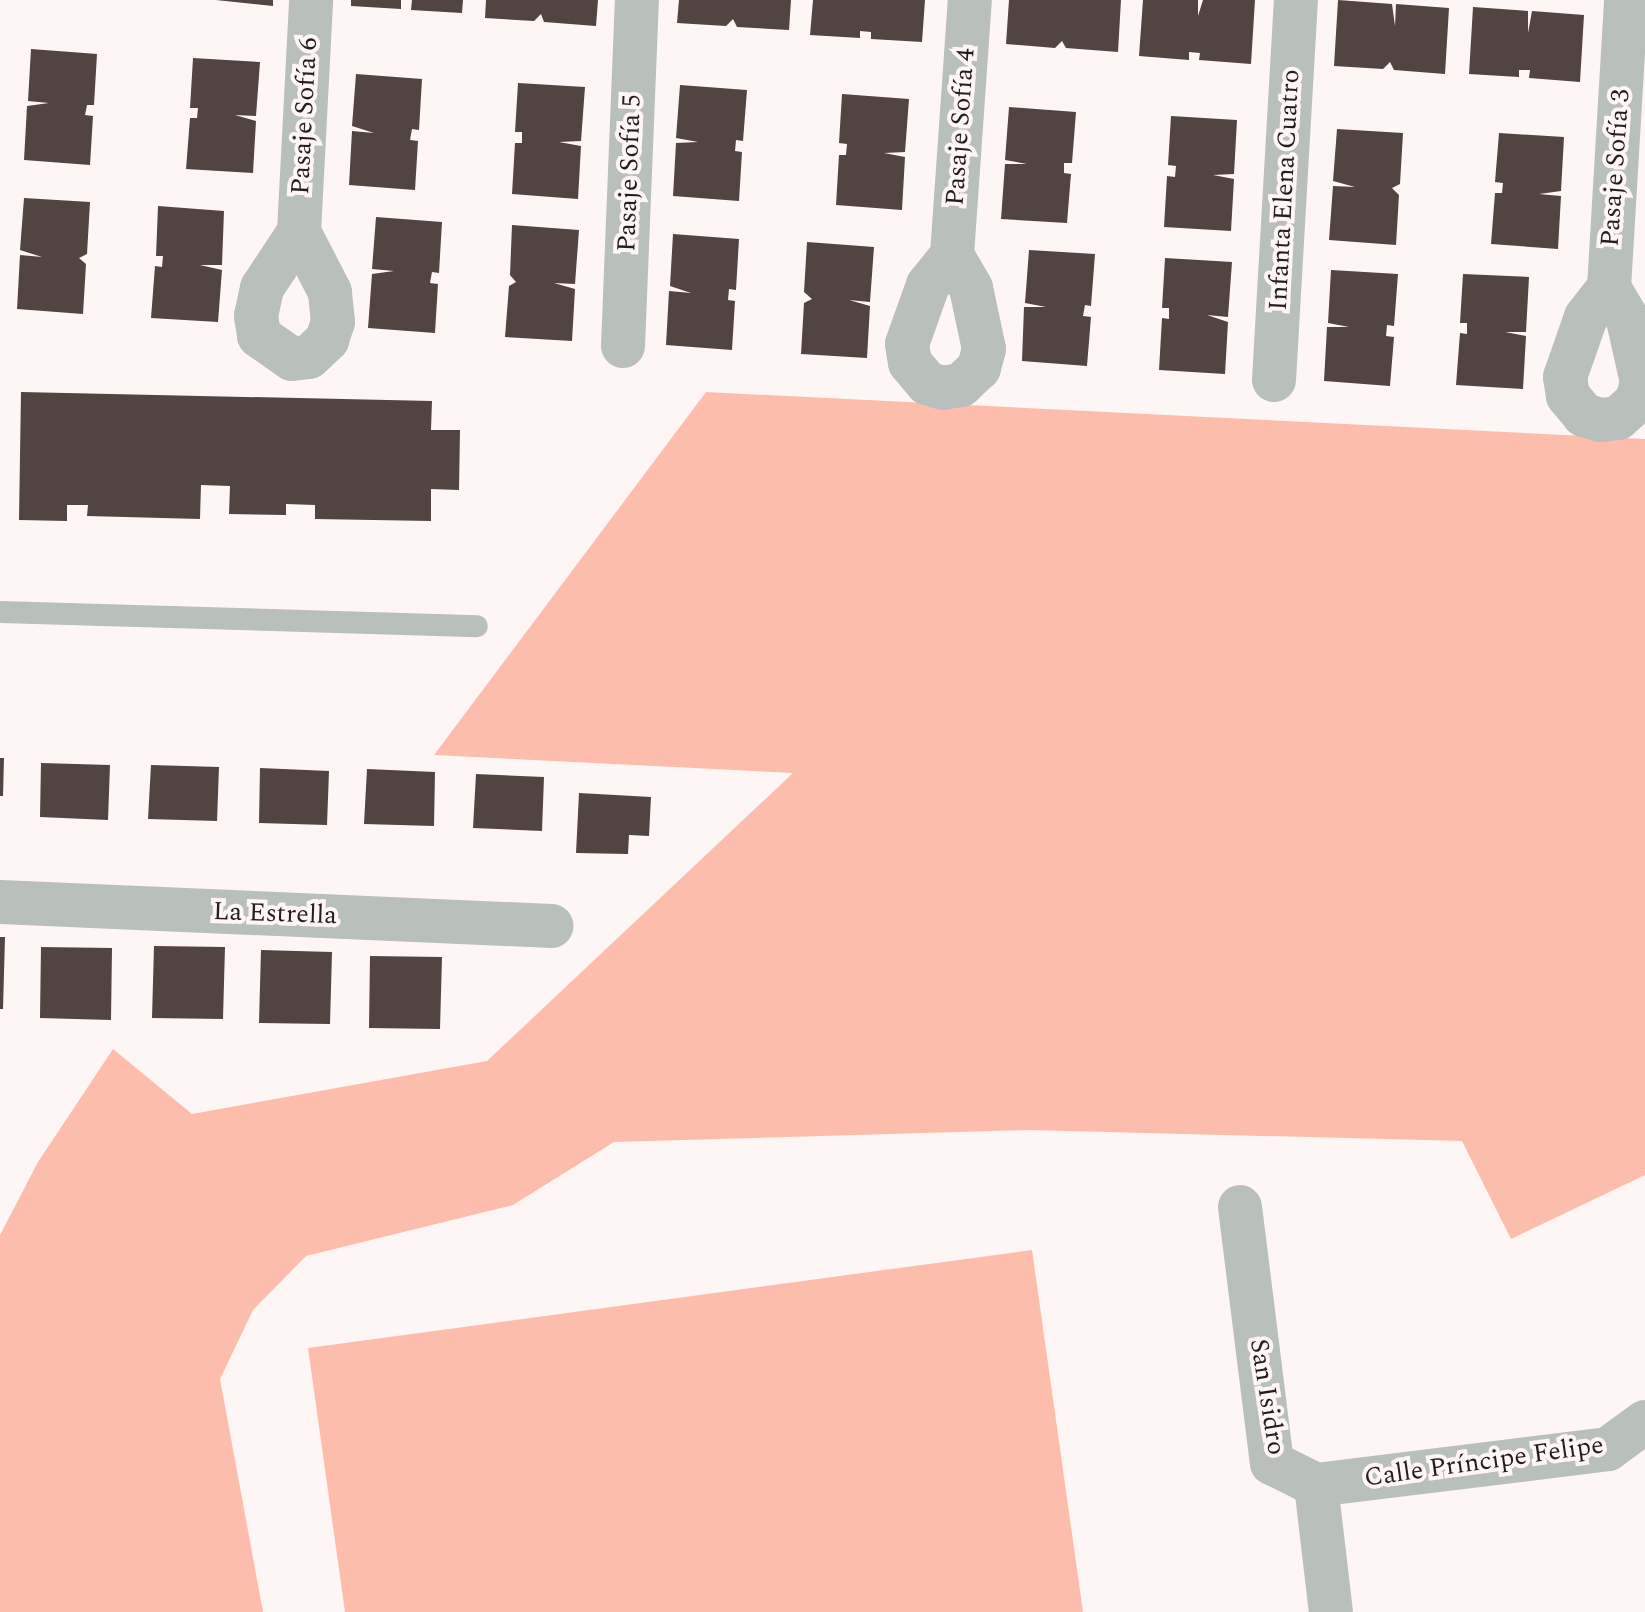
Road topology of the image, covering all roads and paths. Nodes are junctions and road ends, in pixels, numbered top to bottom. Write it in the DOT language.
graph roads {
  1 [pos="311,0"];
  2 [pos="637,0"];
  3 [pos="970,0"];
  4 [pos="1296,0"];
  5 [pos="1626,0"];
  6 [pos="299,232"];
  7 [pos="952,255"];
  8 [pos="1609,288"];
  9 [pos="623,346"];
  10 [pos="1274,380"];
  11 [pos="0,612"];
  12 [pos="477,626"];
  13 [pos="0,902"];
  14 [pos="551,926"];
  15 [pos="1240,1207"];
  16 [pos="1645,1422"];
  17 [pos="1316,1485"];
  18 [pos="1331,1612"];
  1 -- 6 [label="street, Pasaje Sofía 6"];
  2 -- 9 [label="street, Pasaje Sofía 5"];
  3 -- 7 [label="street, Pasaje Sofía 4"];
  4 -- 10 [label="street, Infanta Elena Cuatro"];
  5 -- 8 [label="street, Pasaje Sofía 3"];
  11 -- 12 [label="lane"];
  13 -- 14 [label="street, La Estrella"];
  15 -- 17 [label="street, San Isidro"];
  16 -- 17 [label="street, Calle Príncipe Felipe"];
  17 -- 18 [label="street"];
}
